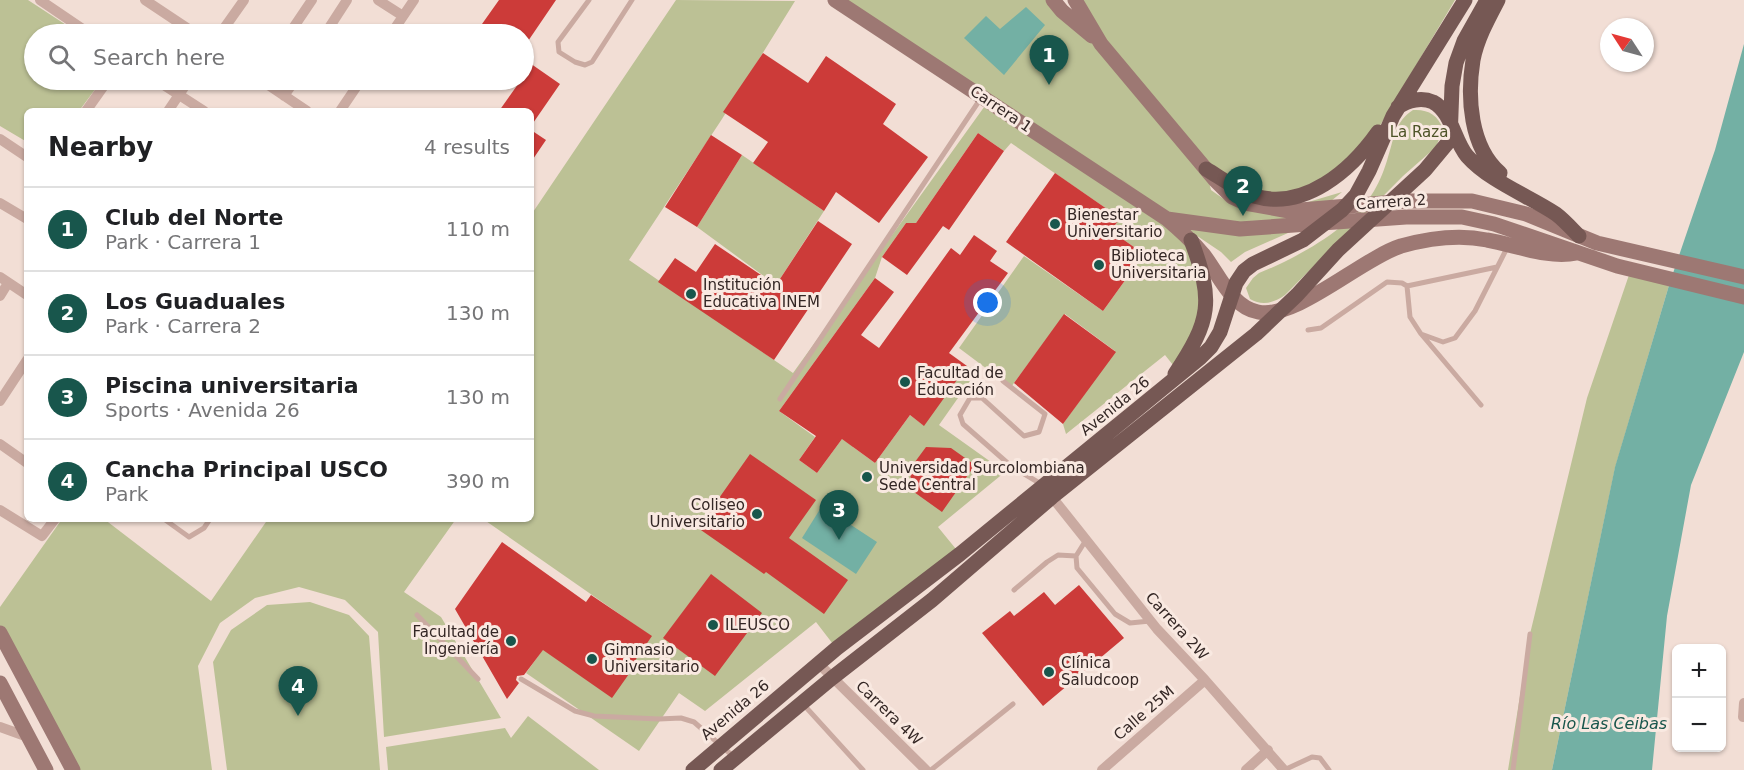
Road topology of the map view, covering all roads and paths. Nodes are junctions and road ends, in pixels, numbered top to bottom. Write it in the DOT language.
graph roads {
  1 [pos="40,0"];
  2 [pos="145,0"];
  3 [pos="312,0"];
  4 [pos="347,0"];
  5 [pos="378,0"];
  6 [pos="414,0"];
  7 [pos="589,0"];
  8 [pos="632,0"];
  9 [pos="835,0"];
  10 [pos="1053,0"];
  11 [pos="1075,0"];
  12 [pos="1465,0"];
  13 [pos="1487,0"];
  14 [pos="1498,0"];
  15 [pos="242,1"];
  16 [pos="403,16"];
  17 [pos="75,24"];
  18 [pos="181,24"];
  19 [pos="227,24"];
  20 [pos="296,24"];
  21 [pos="331,24"];
  22 [pos="398,24"];
  23 [pos="1101,44"];
  24 [pos="101,90"];
  25 [pos="172,90"];
  26 [pos="182,90"];
  27 [pos="275,90"];
  28 [pos="288,90"];
  29 [pos="354,90"];
  30 [pos="179,94"];
  31 [pos="284,96"];
  32 [pos="981,96"];
  33 [pos="1400,105"];
  34 [pos="88,108"];
  35 [pos="170,108"];
  36 [pos="200,108"];
  37 [pos="302,108"];
  38 [pos="342,108"];
  39 [pos="1451,127"];
  40 [pos="0,139"];
  41 [pos="24,155"];
  42 [pos="1206,169"];
  43 [pos="1527,197"];
  44 [pos="0,203"];
  45 [pos="24,217"];
  46 [pos="1167,219"];
  47 [pos="1579,236"];
  48 [pos="1191,240"];
  49 [pos="1509,245"];
  50 [pos="1577,253"];
  51 [pos="1497,267"];
  52 [pos="1744,277"];
  53 [pos="4,280"];
  54 [pos="1407,286"];
  55 [pos="24,293"];
  56 [pos="0,296"];
  57 [pos="1232,296"];
  58 [pos="1744,297"];
  59 [pos="1280,312"];
  60 [pos="1308,330"];
  61 [pos="1421,334"];
  62 [pos="24,365"];
  63 [pos="1003,381"];
  64 [pos="1165,388"];
  65 [pos="780,399"];
  66 [pos="0,401"];
  67 [pos="1481,405"];
  68 [pos="0,444"];
  69 [pos="24,460"];
  70 [pos="1049,492"];
  71 [pos="0,510"];
  72 [pos="53,522"];
  73 [pos="168,522"];
  74 [pos="208,522"];
  75 [pos="1086,540"];
  76 [pos="1076,556"];
  77 [pos="1014,590"];
  78 [pos="417,615"];
  79 [pos="1150,621"];
  80 [pos="0,633"];
  81 [pos="1530,634"];
  82 [pos="818,663"];
  83 [pos="832,678"];
  84 [pos="478,679"];
  85 [pos="521,679"];
  86 [pos="1205,680"];
  87 [pos="0,683"];
  88 [pos="802,702"];
  89 [pos="1744,703"];
  90 [pos="1013,704"];
  91 [pos="1743,717"];
  92 [pos="0,728"];
  93 [pos="28,737"];
  94 [pos="723,745"];
  95 [pos="1268,750"];
  96 [pos="735,758"];
  97 [pos="46,770"];
  98 [pos="73,770"];
  99 [pos="693,770"];
  100 [pos="721,770"];
  101 [pos="863,770"];
  102 [pos="926,770"];
  103 [pos="931,770"];
  104 [pos="1102,770"];
  105 [pos="1246,770"];
  106 [pos="1284,770"];
  107 [pos="1329,770"];
  108 [pos="1513,770"];
  1 -- 17 [label="street"];
  2 -- 18 [label="street"];
  3 -- 20 [label="street"];
  4 -- 21 [label="street"];
  5 -- 16 [label="street"];
  6 -- 16 [label="street"];
  7 -- 8 [label="lane"];
  9 -- 32 [label="main road, Carrera 1"];
  10 -- 23 [label="main road, Carrera 2"];
  11 -- 23 [label="main road, Carrera 2"];
  12 -- 33 [label="main road, Avenida 26"];
  13 -- 39 [label="main road, Avenida 26"];
  14 -- 43 [label="main road"];
  15 -- 19 [label="street"];
  16 -- 22 [label="street"];
  23 -- 42 [label="main road, Carrera 2"];
  24 -- 34 [label="street"];
  25 -- 30 [label="street"];
  26 -- 30 [label="street"];
  27 -- 31 [label="street"];
  28 -- 31 [label="street"];
  29 -- 38 [label="street"];
  30 -- 35 [label="street"];
  30 -- 36 [label="street"];
  31 -- 37 [label="street"];
  32 -- 46 [label="main road, Carrera 1"];
  32 -- 65 [label="lane"];
  33 -- 39 [label="main road"];
  33 -- 42 [label="main road"];
  33 -- 57 [label="main road, Avenida 26"];
  39 -- 43 [label="main road"];
  39 -- 59 [label="main road, Avenida 26"];
  40 -- 41 [label="street"];
  42 -- 47 [label="main road, Carrera 2"];
  43 -- 47 [label="main road"];
  44 -- 45 [label="street"];
  46 -- 48 [label="main road, Carrera 1"];
  46 -- 50 [label="main road, Carrera 2"];
  47 -- 52 [label="main road, Carrera 2"];
  48 -- 57 [label="main road, Carrera 1"];
  48 -- 64 [label="main road"];
  49 -- 50 [label="main road"];
  49 -- 51 [label="lane"];
  49 -- 59 [label="main road"];
  50 -- 58 [label="main road, Carrera 2"];
  51 -- 54 [label="lane"];
  51 -- 61 [label="lane"];
  53 -- 55 [label="street"];
  53 -- 56 [label="street"];
  54 -- 60 [label="lane"];
  54 -- 61 [label="lane"];
  57 -- 59 [label="main road"];
  57 -- 64 [label="main road, Avenida 26"];
  59 -- 70 [label="main road, Avenida 26"];
  61 -- 67 [label="lane"];
  62 -- 66 [label="street"];
  63 -- 70 [label="lane"];
  64 -- 70 [label="main road, Avenida 26"];
  68 -- 69 [label="street"];
  70 -- 75 [label="street, Carrera 2W"];
  70 -- 82 [label="main road, Avenida 26"];
  70 -- 83 [label="main road, Avenida 26"];
  71 -- 72 [label="street"];
  73 -- 74 [label="lane"];
  75 -- 76 [label="lane"];
  75 -- 79 [label="street, Carrera 2W"];
  76 -- 77 [label="lane"];
  76 -- 79 [label="lane"];
  78 -- 84 [label="lane"];
  79 -- 86 [label="street, Carrera 2W"];
  80 -- 98 [label="main road"];
  81 -- 108 [label="lane"];
  82 -- 83 [label="street, Carrera 4W"];
  82 -- 94 [label="main road, Avenida 26"];
  83 -- 88 [label="main road, Avenida 26"];
  83 -- 102 [label="street, Carrera 4W"];
  85 -- 94 [label="lane"];
  86 -- 95 [label="street, Carrera 2W"];
  86 -- 104 [label="street, Calle 25M"];
  87 -- 93 [label="main road"];
  88 -- 96 [label="main road, Avenida 26"];
  88 -- 101 [label="lane"];
  89 -- 91 [label="street"];
  90 -- 103 [label="lane"];
  92 -- 93 [label="street"];
  93 -- 97 [label="main road"];
  94 -- 96 [label="lane"];
  94 -- 99 [label="main road, Avenida 26"];
  95 -- 105 [label="street"];
  95 -- 106 [label="street, Carrera 2W"];
  96 -- 100 [label="main road, Avenida 26"];
  106 -- 107 [label="lane"];
}
